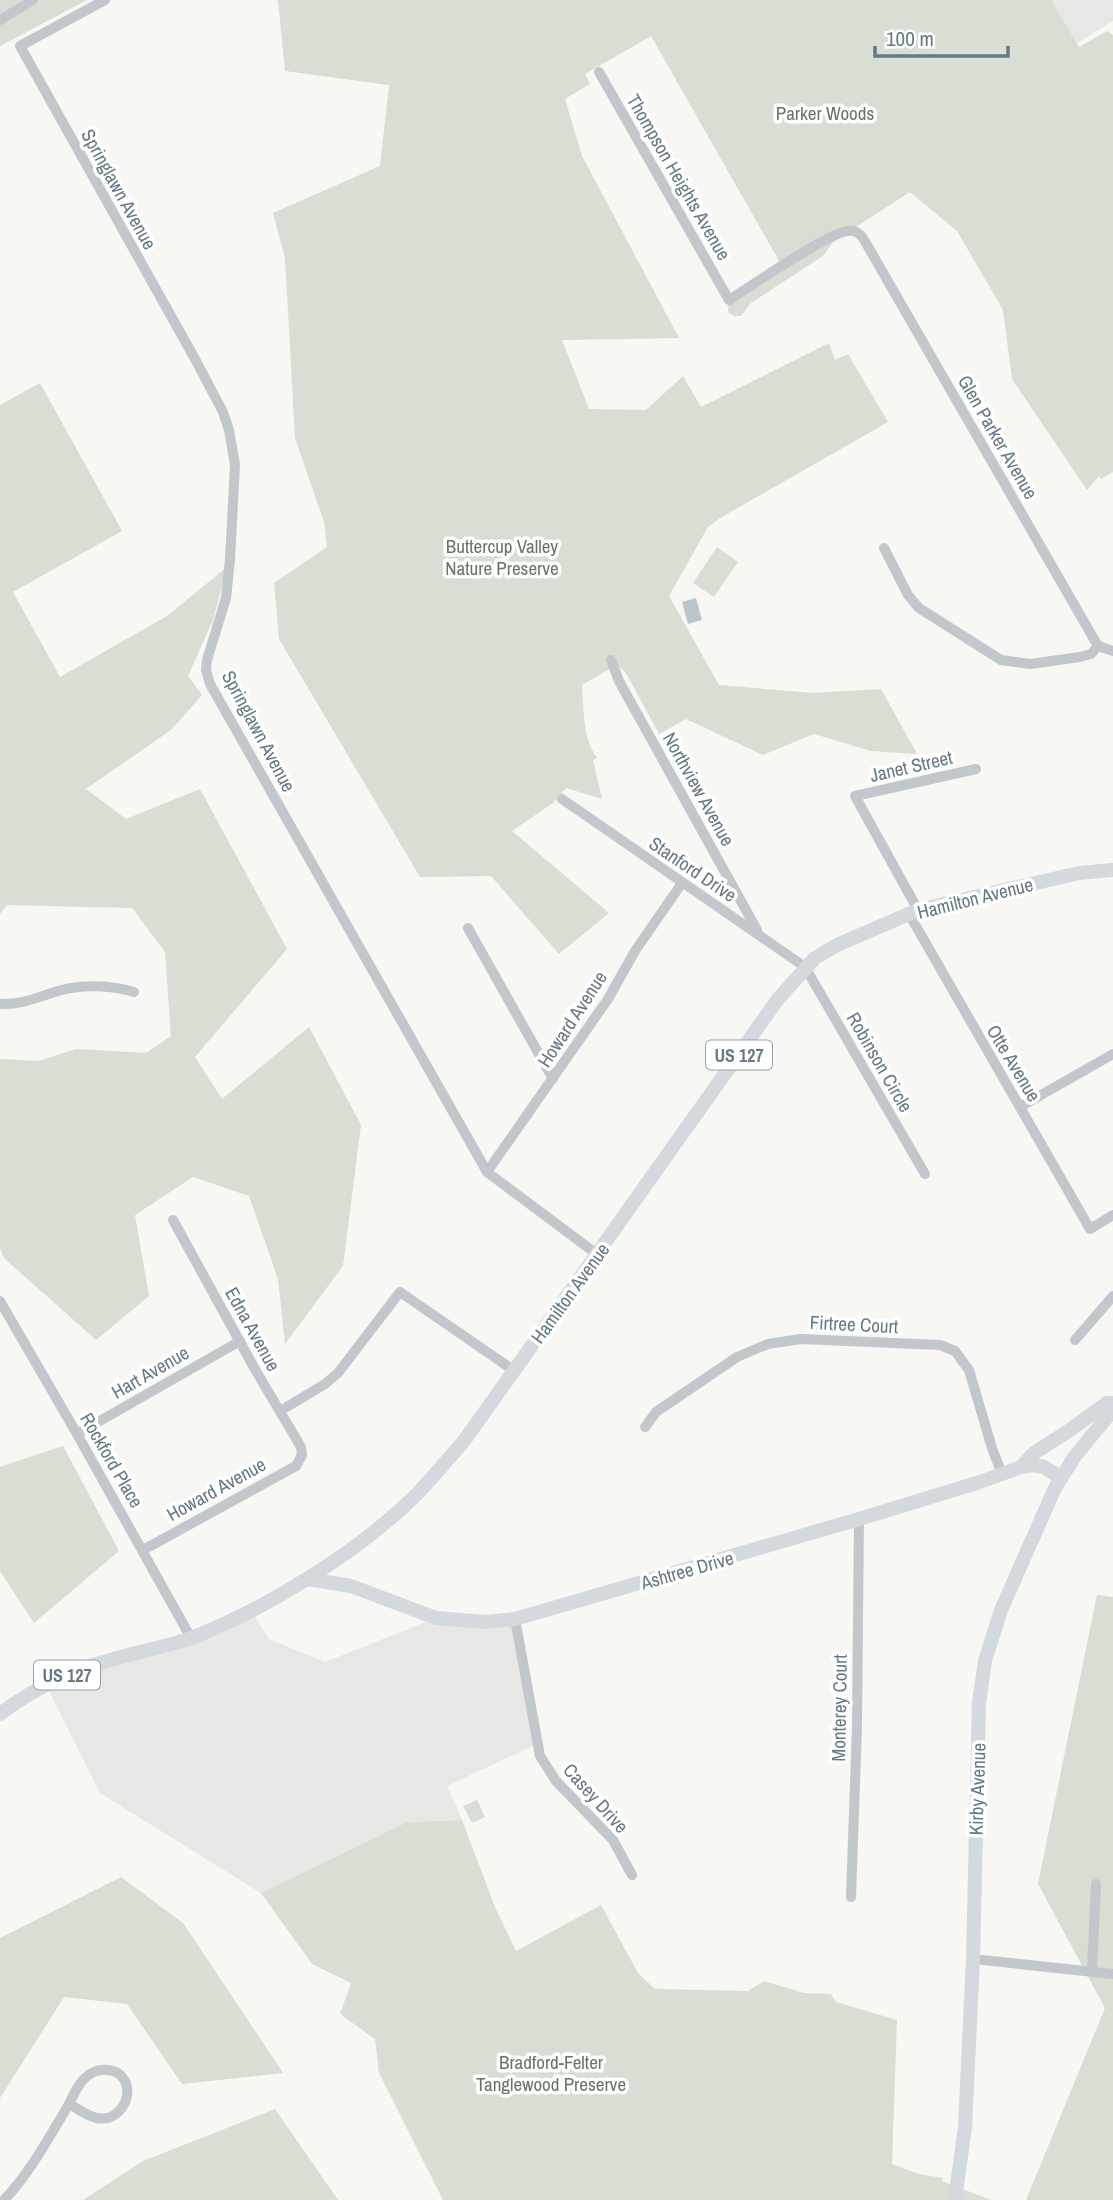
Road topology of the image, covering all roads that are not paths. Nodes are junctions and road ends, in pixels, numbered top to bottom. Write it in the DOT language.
graph roads {
  1 [pos="33,0"];
  2 [pos="105,0"];
  3 [pos="0,20"];
  4 [pos="599,72"];
  5 [pos="859,234"];
  6 [pos="884,548"];
  7 [pos="1098,646"];
  8 [pos="1113,651"];
  9 [pos="611,660"];
  10 [pos="976,769"];
  11 [pos="855,796"];
  12 [pos="562,799"];
  13 [pos="1113,870"];
  14 [pos="682,883"];
  15 [pos="914,912"];
  16 [pos="468,928"];
  17 [pos="759,934"];
  18 [pos="804,967"];
  19 [pos="134,992"];
  20 [pos="0,1004"];
  21 [pos="1113,1054"];
  22 [pos="553,1080"];
  23 [pos="1020,1107"];
  24 [pos="488,1172"];
  25 [pos="925,1174"];
  26 [pos="1113,1215"];
  27 [pos="173,1220"];
  28 [pos="598,1255"];
  29 [pos="1113,1296"];
  30 [pos="0,1301"];
  31 [pos="1075,1340"];
  32 [pos="240,1341"];
  33 [pos="513,1370"];
  34 [pos="1113,1403"];
  35 [pos="1113,1410"];
  36 [pos="280,1411"];
  37 [pos="645,1427"];
  38 [pos="77,1434"];
  39 [pos="302,1455"];
  40 [pos="1021,1467"];
  41 [pos="1002,1474"];
  42 [pos="1061,1478"];
  43 [pos="859,1520"];
  44 [pos="143,1550"];
  45 [pos="337,1557"];
  46 [pos="308,1579"];
  47 [pos="351,1586"];
  48 [pos="515,1619"];
  49 [pos="191,1638"];
  50 [pos="0,1714"];
  51 [pos="632,1875"];
  52 [pos="1096,1884"];
  53 [pos="851,1897"];
  54 [pos="973,1959"];
  55 [pos="1092,1970"];
  56 [pos="1113,1974"];
  57 [pos="69,2104"];
  58 [pos="4,2200"];
  59 [pos="955,2200"];
  1 -- 3 [label="street"];
  2 -- 24 [label="street, Springlawn Avenue"];
  4 -- 5 [label="street, Thompson Heights Avenue"];
  5 -- 7 [label="street, Glen Parker Avenue"];
  6 -- 7 [label="street"];
  7 -- 8 [label="street"];
  9 -- 17 [label="street, Northview Avenue"];
  10 -- 11 [label="street, Janet Street"];
  11 -- 15 [label="street, Otte Avenue"];
  12 -- 14 [label="street, Stanford Drive"];
  13 -- 15 [label="street, Hamilton Avenue / US 127"];
  14 -- 17 [label="street, Stanford Drive"];
  14 -- 22 [label="street, Howard Avenue"];
  15 -- 18 [label="street, Hamilton Avenue / US 127"];
  15 -- 23 [label="street, Otte Avenue"];
  16 -- 22 [label="street"];
  17 -- 18 [label="street, Stanford Drive"];
  18 -- 25 [label="street, Robinson Circle"];
  18 -- 28 [label="street, Hamilton Avenue / US 127"];
  19 -- 20 [label="street"];
  21 -- 23 [label="street"];
  22 -- 24 [label="street, Howard Avenue"];
  23 -- 26 [label="street, Otte Avenue"];
  24 -- 28 [label="street, Springlawn Avenue"];
  27 -- 32 [label="street, Edna Avenue"];
  28 -- 33 [label="street, Hamilton Avenue / US 127"];
  29 -- 31 [label="street"];
  30 -- 38 [label="street, Rockford Place"];
  32 -- 36 [label="street, Edna Avenue"];
  32 -- 38 [label="street, Hart Avenue"];
  33 -- 36 [label="street"];
  33 -- 45 [label="street, Hamilton Avenue / US 127"];
  34 -- 40 [label="street"];
  35 -- 42 [label="street, Kirby Avenue"];
  36 -- 39 [label="street, Edna Avenue"];
  37 -- 41 [label="street, Firtree Court"];
  38 -- 44 [label="street, Rockford Place"];
  39 -- 44 [label="street, Howard Avenue"];
  40 -- 41 [label="street, Ashtree Drive"];
  40 -- 42 [label="street"];
  41 -- 43 [label="street, Ashtree Drive"];
  42 -- 54 [label="street, Kirby Avenue"];
  43 -- 48 [label="street, Ashtree Drive"];
  43 -- 53 [label="street, Monterey Court"];
  44 -- 49 [label="street, Rockford Place"];
  45 -- 46 [label="street, Hamilton Avenue / US 127"];
  45 -- 47 [label="street"];
  46 -- 47 [label="street, Ashtree Drive"];
  46 -- 49 [label="street, Hamilton Avenue / US 127"];
  47 -- 48 [label="street, Ashtree Drive"];
  48 -- 51 [label="street, Casey Drive"];
  49 -- 50 [label="street, Hamilton Avenue / US 127"];
  52 -- 55 [label="street"];
  54 -- 55 [label="street"];
  54 -- 59 [label="street, Kirby Avenue"];
  55 -- 56 [label="street"];
  57 -- 57 [label="street"];
  57 -- 58 [label="street"];
}
